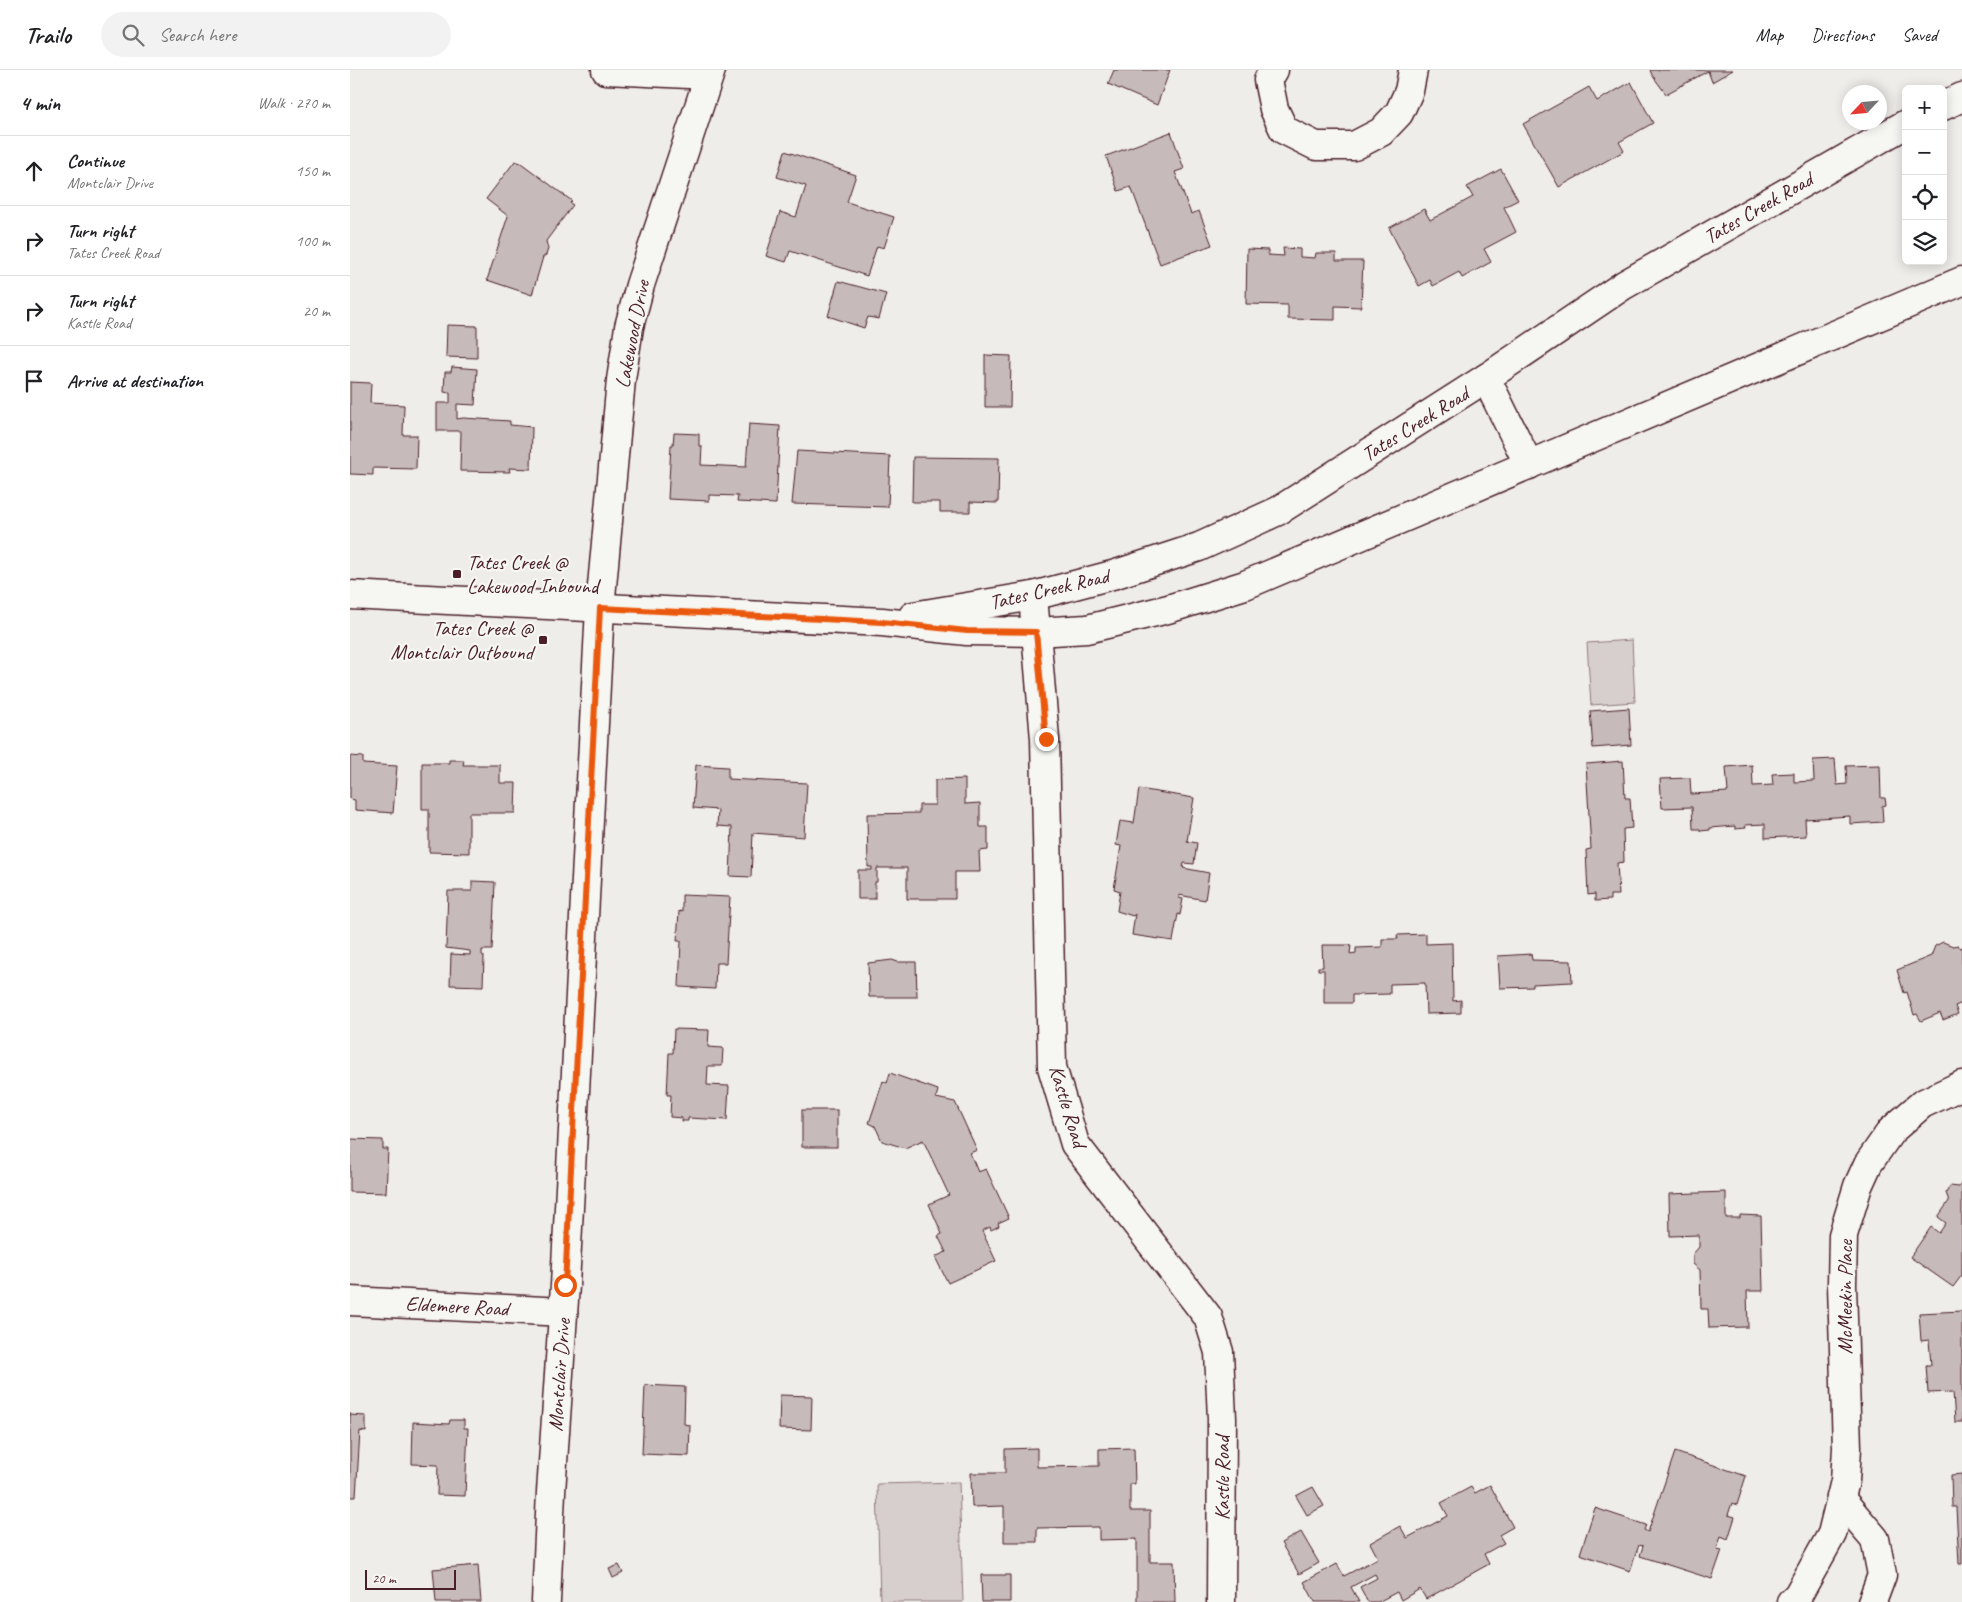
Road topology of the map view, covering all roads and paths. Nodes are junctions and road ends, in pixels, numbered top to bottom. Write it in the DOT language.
graph roads {
  1 [pos="606,70"];
  2 [pos="1274,70"];
  3 [pos="1413,70"];
  4 [pos="710,72"];
  5 [pos="1962,97"];
  6 [pos="1947,104"];
  7 [pos="1902,126"];
  8 [pos="1962,281"];
  9 [pos="1486,378"];
  10 [pos="1529,465"];
  11 [pos="350,595"];
  12 [pos="1033,596"];
  13 [pos="600,608"];
  14 [pos="882,622"];
  15 [pos="1036,632"];
  16 [pos="1962,1085"];
  17 [pos="350,1301"];
  18 [pos="563,1312"];
  19 [pos="1841,1499"];
  20 [pos="546,1602"];
  21 [pos="1221,1602"];
  22 [pos="1791,1602"];
  23 [pos="1872,1602"];
  1 -- 4 [label="street"];
  2 -- 3 [label="street"];
  4 -- 13 [label="street, Lakewood Drive"];
  5 -- 6 [label="street"];
  7 -- 9 [label="street, Tates Creek Road"];
  8 -- 10 [label="street, Tates Creek Road"];
  9 -- 10 [label="street"];
  9 -- 12 [label="street, Tates Creek Road"];
  10 -- 15 [label="street, Tates Creek Road"];
  11 -- 13 [label="street, Tates Creek Road"];
  12 -- 14 [label="street, Tates Creek Road"];
  12 -- 15 [label="street, Kastle Road"];
  13 -- 14 [label="street, Tates Creek Road"];
  13 -- 18 [label="street, Montclair Drive"];
  14 -- 15 [label="street, Tates Creek Road"];
  15 -- 21 [label="street, Kastle Road"];
  16 -- 19 [label="street, McMeekin Place"];
  17 -- 18 [label="street, Eldemere Road"];
  18 -- 20 [label="street, Montclair Drive"];
  19 -- 22 [label="street, McMeekin Place"];
  19 -- 23 [label="street"];
}
